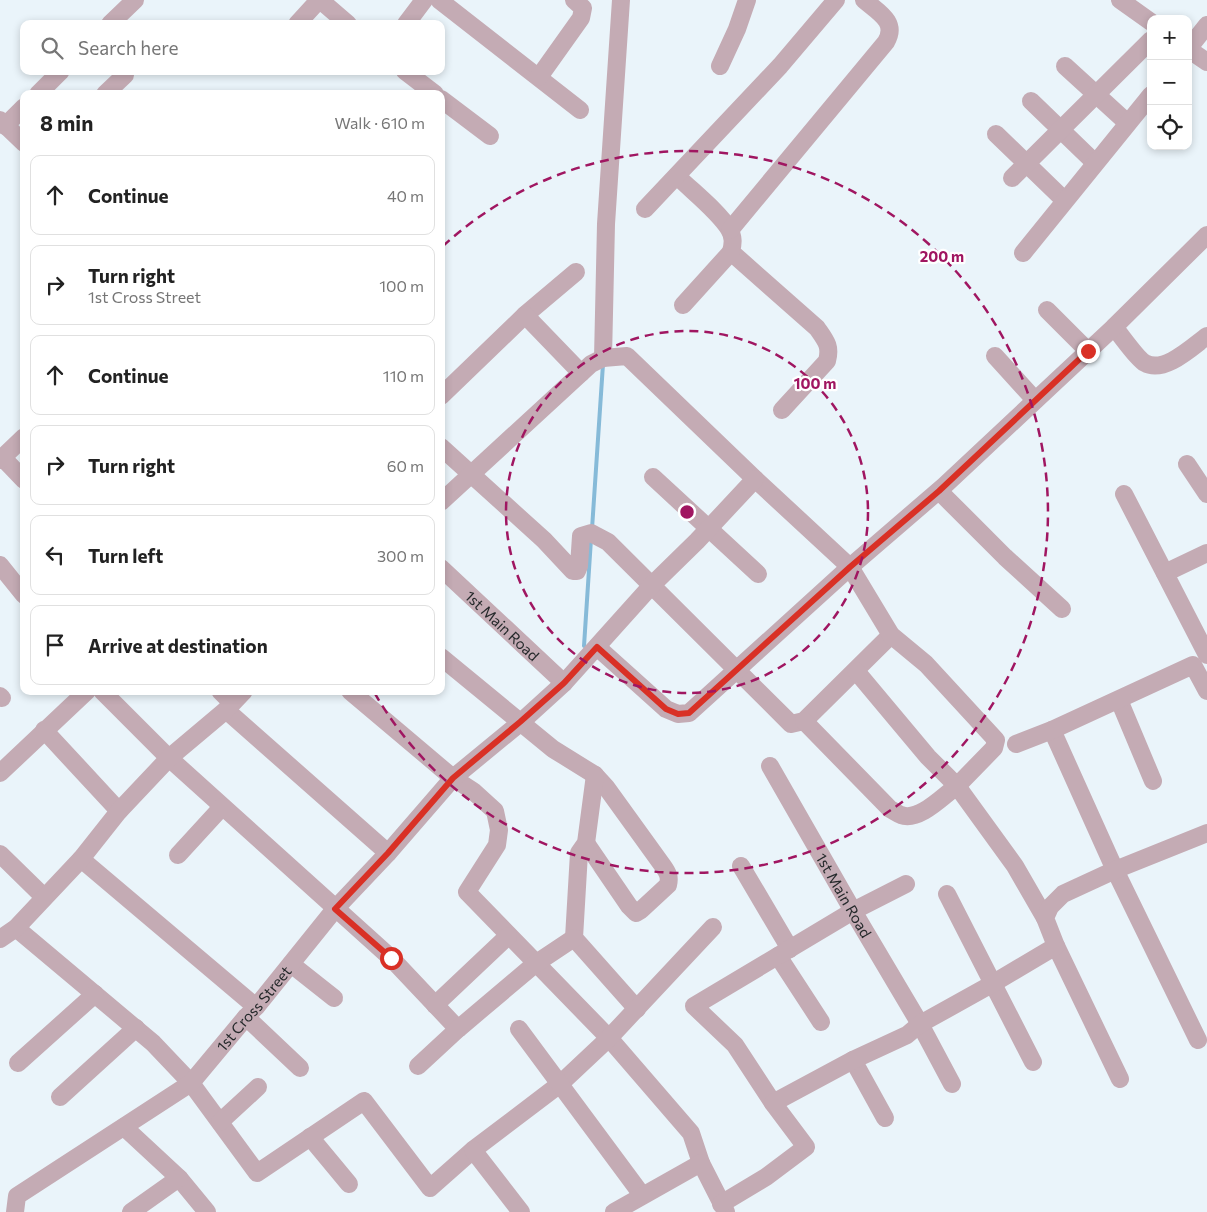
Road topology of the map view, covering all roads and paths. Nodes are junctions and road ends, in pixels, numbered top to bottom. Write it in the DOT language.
graph roads {
  1 [pos="135,0"];
  2 [pos="320,0"];
  3 [pos="424,0"];
  4 [pos="439,0"];
  5 [pos="574,0"];
  6 [pos="621,0"];
  7 [pos="747,0"];
  8 [pos="836,0"];
  9 [pos="864,0"];
  10 [pos="1130,3"];
  11 [pos="1147,18"];
  12 [pos="114,20"];
  13 [pos="301,20"];
  14 [pos="343,20"];
  15 [pos="409,20"];
  16 [pos="1207,26"];
  17 [pos="1147,44"];
  18 [pos="1192,44"];
  19 [pos="1192,52"];
  20 [pos="1207,62"];
  21 [pos="720,66"];
  22 [pos="1065,66"];
  23 [pos="57,75"];
  24 [pos="125,75"];
  25 [pos="410,75"];
  26 [pos="538,77"];
  27 [pos="42,90"];
  28 [pos="109,90"];
  29 [pos="430,90"];
  30 [pos="1096,95"];
  31 [pos="1147,100"];
  32 [pos="1031,101"];
  33 [pos="445,102"];
  34 [pos="20,110"];
  35 [pos="580,110"];
  36 [pos="1122,118"];
  37 [pos="2,123"];
  38 [pos="1061,130"];
  39 [pos="996,134"];
  40 [pos="490,136"];
  41 [pos="20,139"];
  42 [pos="1090,158"];
  43 [pos="1027,164"];
  44 [pos="677,176"];
  45 [pos="1012,178"];
  46 [pos="1060,196"];
  47 [pos="645,209"];
  48 [pos="730,230"];
  49 [pos="1207,235"];
  50 [pos="731,252"];
  51 [pos="1023,253"];
  52 [pos="576,272"];
  53 [pos="684,305"];
  54 [pos="1047,310"];
  55 [pos="525,315"];
  56 [pos="1114,327"];
  57 [pos="1207,336"];
  58 [pos="1088,351"];
  59 [pos="995,356"];
  60 [pos="603,358"];
  61 [pos="581,373"];
  62 [pos="445,392"];
  63 [pos="1035,400"];
  64 [pos="782,410"];
  65 [pos="20,441"];
  66 [pos="445,450"];
  67 [pos="1,459"];
  68 [pos="1187,464"];
  69 [pos="472,474"];
  70 [pos="20,476"];
  71 [pos="653,477"];
  72 [pos="755,479"];
  73 [pos="939,491"];
  74 [pos="1124,494"];
  75 [pos="1207,494"];
  76 [pos="445,498"];
  77 [pos="709,528"];
  78 [pos="1207,554"];
  79 [pos="0,565"];
  80 [pos="850,567"];
  81 [pos="445,572"];
  82 [pos="1165,573"];
  83 [pos="758,574"];
  84 [pos="652,585"];
  85 [pos="6,587"];
  86 [pos="20,593"];
  87 [pos="1062,609"];
  88 [pos="891,635"];
  89 [pos="597,647"];
  90 [pos="1207,655"];
  91 [pos="445,660"];
  92 [pos="1200,662"];
  93 [pos="736,670"];
  94 [pos="856,670"];
  95 [pos="564,683"];
  96 [pos="1207,691"];
  97 [pos="83,695"];
  98 [pos="106,695"];
  99 [pos="355,695"];
  100 [pos="231,699"];
  101 [pos="1119,700"];
  102 [pos="804,721"];
  103 [pos="520,722"];
  104 [pos="44,730"];
  105 [pos="1052,730"];
  106 [pos="1016,744"];
  107 [pos="169,758"];
  108 [pos="770,766"];
  109 [pos="0,773"];
  110 [pos="595,775"];
  111 [pos="453,778"];
  112 [pos="1153,781"];
  113 [pos="957,786"];
  114 [pos="222,807"];
  115 [pos="119,811"];
  116 [pos="1207,833"];
  117 [pos="586,843"];
  118 [pos="388,853"];
  119 [pos="0,854"];
  120 [pos="178,855"];
  121 [pos="81,859"];
  122 [pos="741,866"];
  123 [pos="1115,870"];
  124 [pos="906,884"];
  125 [pos="947,894"];
  126 [pos="44,897"];
  127 [pos="335,909"];
  128 [pos="853,912"];
  129 [pos="1044,918"];
  130 [pos="713,927"];
  131 [pos="16,928"];
  132 [pos="508,936"];
  133 [pos="574,938"];
  134 [pos="0,939"];
  135 [pos="1056,946"];
  136 [pos="784,952"];
  137 [pos="291,964"];
  138 [pos="535,964"];
  139 [pos="992,984"];
  140 [pos="96,994"];
  141 [pos="334,998"];
  142 [pos="436,1005"];
  143 [pos="637,1009"];
  144 [pos="251,1012"];
  145 [pos="822,1022"];
  146 [pos="920,1024"];
  147 [pos="136,1028"];
  148 [pos="458,1029"];
  149 [pos="519,1029"];
  150 [pos="609,1038"];
  151 [pos="1198,1040"];
  152 [pos="853,1060"];
  153 [pos="1033,1062"];
  154 [pos="18,1063"];
  155 [pos="418,1066"];
  156 [pos="300,1068"];
  157 [pos="1120,1079"];
  158 [pos="190,1083"];
  159 [pos="560,1084"];
  160 [pos="952,1084"];
  161 [pos="258,1087"];
  162 [pos="60,1097"];
  163 [pos="773,1103"];
  164 [pos="885,1118"];
  165 [pos="220,1122"];
  166 [pos="124,1127"];
  167 [pos="310,1138"];
  168 [pos="473,1150"];
  169 [pos="701,1163"];
  170 [pos="180,1178"];
  171 [pos="349,1184"];
  172 [pos="642,1195"];
  173 [pos="16,1204"];
  174 [pos="723,1208"];
  175 [pos="130,1212"];
  176 [pos="207,1212"];
  177 [pos="521,1212"];
  178 [pos="614,1212"];
  1 -- 12 [label="street"];
  2 -- 13 [label="street"];
  2 -- 14 [label="street"];
  3 -- 15 [label="street"];
  4 -- 26 [label="street"];
  5 -- 26 [label="street"];
  6 -- 60 [label="street"];
  7 -- 21 [label="street"];
  8 -- 44 [label="street"];
  9 -- 48 [label="street"];
  10 -- 11 [label="street"];
  16 -- 18 [label="street"];
  17 -- 30 [label="street"];
  19 -- 20 [label="street"];
  22 -- 30 [label="street"];
  23 -- 27 [label="street"];
  24 -- 28 [label="street"];
  25 -- 29 [label="street"];
  26 -- 35 [label="street"];
  30 -- 36 [label="street"];
  30 -- 38 [label="street"];
  31 -- 51 [label="street"];
  32 -- 38 [label="street"];
  33 -- 40 [label="street"];
  34 -- 37 [label="street"];
  37 -- 41 [label="street"];
  38 -- 42 [label="street"];
  38 -- 43 [label="street"];
  39 -- 43 [label="street"];
  43 -- 45 [label="street"];
  43 -- 46 [label="street"];
  44 -- 47 [label="street"];
  44 -- 48 [label="street"];
  48 -- 50 [label="street"];
  49 -- 56 [label="street"];
  50 -- 53 [label="street"];
  50 -- 64 [label="street"];
  52 -- 55 [label="street"];
  54 -- 58 [label="street"];
  55 -- 61 [label="street"];
  55 -- 62 [label="street"];
  56 -- 57 [label="street"];
  56 -- 58 [label="street"];
  58 -- 63 [label="street"];
  59 -- 63 [label="street"];
  60 -- 61 [label="street"];
  60 -- 72 [label="street"];
  61 -- 69 [label="street"];
  63 -- 73 [label="street"];
  65 -- 67 [label="street"];
  66 -- 69 [label="street"];
  67 -- 70 [label="street"];
  68 -- 75 [label="street"];
  69 -- 76 [label="street"];
  69 -- 84 [label="street"];
  71 -- 77 [label="street"];
  72 -- 77 [label="street, 1st Cross Street"];
  72 -- 80 [label="street"];
  73 -- 80 [label="street"];
  73 -- 87 [label="street"];
  74 -- 82 [label="street"];
  77 -- 83 [label="street"];
  77 -- 84 [label="street, 1st Cross Street"];
  78 -- 82 [label="street"];
  79 -- 85 [label="street"];
  80 -- 88 [label="street"];
  80 -- 93 [label="street"];
  81 -- 95 [label="street, 1st Main Road"];
  82 -- 90 [label="street"];
  84 -- 89 [label="street, 1st Cross Street"];
  84 -- 93 [label="street"];
  85 -- 86 [label="street"];
  88 -- 94 [label="street"];
  88 -- 113 [label="street"];
  89 -- 93 [label="street"];
  89 -- 95 [label="street, 1st Cross Street"];
  91 -- 103 [label="street"];
  92 -- 96 [label="street"];
  92 -- 101 [label="street"];
  93 -- 102 [label="street"];
  94 -- 102 [label="street"];
  94 -- 113 [label="street"];
  95 -- 103 [label="street, 1st Cross Street"];
  97 -- 104 [label="street"];
  98 -- 107 [label="street"];
  99 -- 111 [label="street"];
  100 -- 107 [label="street"];
  100 -- 118 [label="street"];
  101 -- 105 [label="street"];
  101 -- 112 [label="street"];
  102 -- 113 [label="street"];
  103 -- 110 [label="street"];
  103 -- 111 [label="street, 1st Cross Street"];
  104 -- 109 [label="street"];
  104 -- 115 [label="street"];
  105 -- 106 [label="street"];
  105 -- 123 [label="street"];
  107 -- 114 [label="street"];
  107 -- 115 [label="street"];
  108 -- 128 [label="street, 1st Main Road"];
  110 -- 117 [label="street"];
  110 -- 117 [label="street"];
  111 -- 118 [label="street, 1st Cross Street"];
  111 -- 132 [label="street"];
  113 -- 129 [label="street"];
  114 -- 120 [label="street"];
  114 -- 127 [label="street"];
  115 -- 121 [label="street"];
  116 -- 123 [label="street"];
  117 -- 133 [label="street"];
  118 -- 127 [label="street, 1st Cross Street"];
  119 -- 126 [label="street"];
  121 -- 126 [label="street"];
  121 -- 144 [label="street"];
  122 -- 136 [label="street"];
  123 -- 129 [label="street"];
  123 -- 151 [label="street"];
  124 -- 128 [label="street"];
  125 -- 139 [label="street"];
  126 -- 131 [label="street"];
  127 -- 137 [label="street, 1st Cross Street"];
  127 -- 142 [label="street"];
  128 -- 136 [label="street"];
  128 -- 146 [label="street, 1st Main Road"];
  129 -- 135 [label="street"];
  130 -- 143 [label="street"];
  131 -- 134 [label="street"];
  131 -- 140 [label="street"];
  132 -- 138 [label="street"];
  132 -- 142 [label="street"];
  133 -- 138 [label="street"];
  133 -- 143 [label="street"];
  135 -- 139 [label="street"];
  135 -- 157 [label="street"];
  136 -- 145 [label="street"];
  136 -- 163 [label="street"];
  137 -- 141 [label="street"];
  137 -- 144 [label="street, 1st Cross Street"];
  138 -- 148 [label="street"];
  138 -- 150 [label="street"];
  139 -- 146 [label="street"];
  139 -- 153 [label="street"];
  140 -- 147 [label="street"];
  140 -- 154 [label="street"];
  142 -- 148 [label="street"];
  143 -- 150 [label="street"];
  144 -- 156 [label="street"];
  144 -- 158 [label="street, 1st Cross Street"];
  146 -- 152 [label="street"];
  146 -- 160 [label="street, 1st Main Road"];
  147 -- 158 [label="street"];
  147 -- 162 [label="street"];
  148 -- 155 [label="street"];
  149 -- 159 [label="street"];
  150 -- 159 [label="street"];
  150 -- 169 [label="street"];
  152 -- 163 [label="street"];
  152 -- 164 [label="street"];
  158 -- 165 [label="street"];
  158 -- 166 [label="street, 1st Cross Street"];
  159 -- 168 [label="street"];
  159 -- 172 [label="street"];
  161 -- 165 [label="street"];
  163 -- 174 [label="street"];
  165 -- 167 [label="street"];
  166 -- 170 [label="street"];
  166 -- 173 [label="street, 1st Cross Street"];
  167 -- 168 [label="street"];
  167 -- 171 [label="street"];
  168 -- 177 [label="street"];
  169 -- 172 [label="street"];
  169 -- 174 [label="street"];
  170 -- 175 [label="street"];
  170 -- 176 [label="street"];
  172 -- 178 [label="street"];
}
